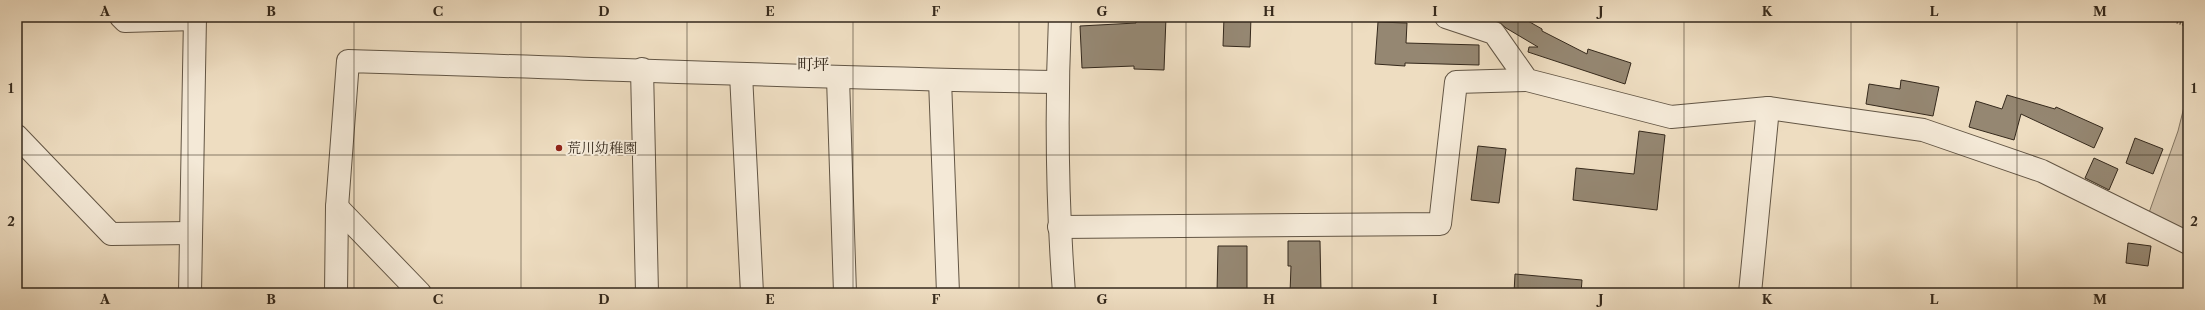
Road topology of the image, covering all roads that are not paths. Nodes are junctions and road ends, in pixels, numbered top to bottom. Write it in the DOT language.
graph roads {
  1 [pos="121,17"];
  2 [pos="1060,17"];
  3 [pos="1446,17"];
  4 [pos="195,18"];
  5 [pos="642,69"];
  6 [pos="741,74"];
  7 [pos="838,78"];
  8 [pos="940,80"];
  9 [pos="1527,80"];
  10 [pos="1057,82"];
  11 [pos="1768,108"];
  12 [pos="17,136"];
  13 [pos="338,207"];
  14 [pos="1059,227"];
  15 [pos="191,233"];
  16 [pos="2188,243"];
  17 [pos="190,293"];
  18 [pos="336,293"];
  19 [pos="420,293"];
  20 [pos="647,293"];
  21 [pos="752,293"];
  22 [pos="845,293"];
  23 [pos="948,293"];
  24 [pos="1064,293"];
  25 [pos="1750,293"];
  1 -- 4 [label="street"];
  2 -- 10 [label="street"];
  3 -- 9 [label="street"];
  4 -- 15 [label="street"];
  5 -- 6 [label="street"];
  5 -- 13 [label="street"];
  5 -- 20 [label="street"];
  6 -- 7 [label="street"];
  6 -- 21 [label="street"];
  7 -- 8 [label="street"];
  7 -- 22 [label="street"];
  8 -- 10 [label="street"];
  8 -- 23 [label="street"];
  9 -- 11 [label="street"];
  9 -- 14 [label="street"];
  10 -- 14 [label="street"];
  11 -- 16 [label="street"];
  11 -- 25 [label="street"];
  12 -- 15 [label="street"];
  13 -- 18 [label="street"];
  13 -- 19 [label="street"];
  14 -- 24 [label="street"];
  15 -- 17 [label="street"];
}
